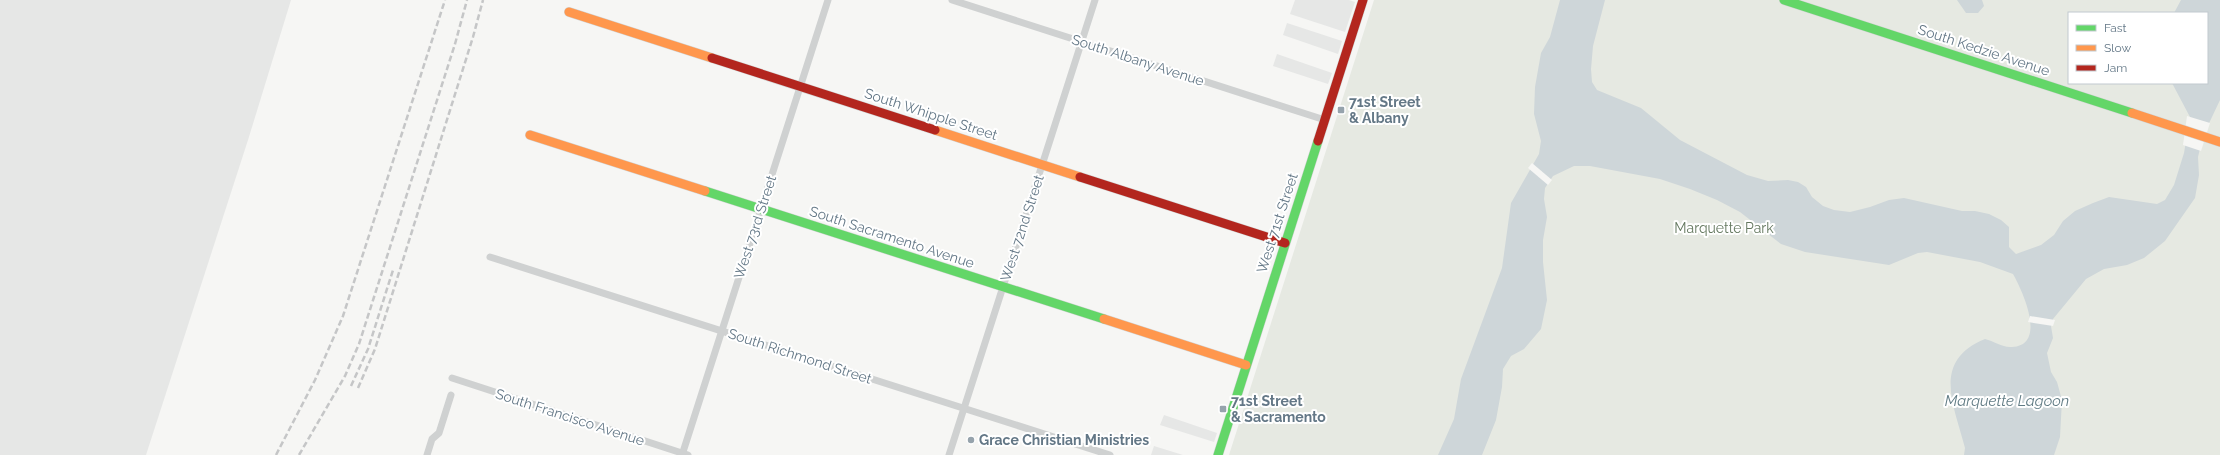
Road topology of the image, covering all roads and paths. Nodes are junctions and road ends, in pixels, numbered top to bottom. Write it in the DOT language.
graph roads {
  1 [pos="828,0"];
  2 [pos="952,0"];
  3 [pos="1095,0"];
  4 [pos="1363,0"];
  5 [pos="1784,0"];
  6 [pos="569,12"];
  7 [pos="1082,42"];
  8 [pos="800,87"];
  9 [pos="1325,120"];
  10 [pos="530,135"];
  11 [pos="2219,141"];
  12 [pos="1042,165"];
  13 [pos="761,209"];
  14 [pos="1285,243"];
  15 [pos="490,256"];
  16 [pos="1003,287"];
  17 [pos="722,331"];
  18 [pos="1246,365"];
  19 [pos="452,378"];
  20 [pos="451,395"];
  21 [pos="964,408"];
  22 [pos="684,454"];
  23 [pos="427,455"];
  24 [pos="949,455"];
  25 [pos="1110,455"];
  26 [pos="1218,455"];
  1 -- 8 [label="street, West 73rd Street"];
  2 -- 7 [label="street, South Albany Avenue"];
  3 -- 7 [label="street, West 72nd Street"];
  4 -- 9 [label="street, West 71st Street"];
  5 -- 11 [label="street, South Kedzie Avenue"];
  6 -- 8 [label="street, South Whipple Street"];
  7 -- 9 [label="street, South Albany Avenue"];
  7 -- 12 [label="street, West 72nd Street"];
  8 -- 12 [label="street, South Whipple Street"];
  8 -- 13 [label="street, West 73rd Street"];
  9 -- 14 [label="street, West 71st Street"];
  10 -- 13 [label="street, South Sacramento Avenue"];
  12 -- 14 [label="street, South Whipple Street"];
  12 -- 16 [label="street, West 72nd Street"];
  13 -- 16 [label="street, South Sacramento Avenue"];
  13 -- 17 [label="street, West 73rd Street"];
  14 -- 18 [label="street, West 71st Street"];
  15 -- 17 [label="street, South Richmond Street"];
  16 -- 18 [label="street, South Sacramento Avenue"];
  16 -- 21 [label="street, West 72nd Street"];
  17 -- 21 [label="street, South Richmond Street"];
  17 -- 22 [label="street, West 73rd Street"];
  18 -- 26 [label="street, West 71st Street"];
  19 -- 22 [label="street, South Francisco Avenue"];
  20 -- 23 [label="street"];
  21 -- 24 [label="street, West 72nd Street"];
  21 -- 25 [label="street, South Richmond Street"];
}
